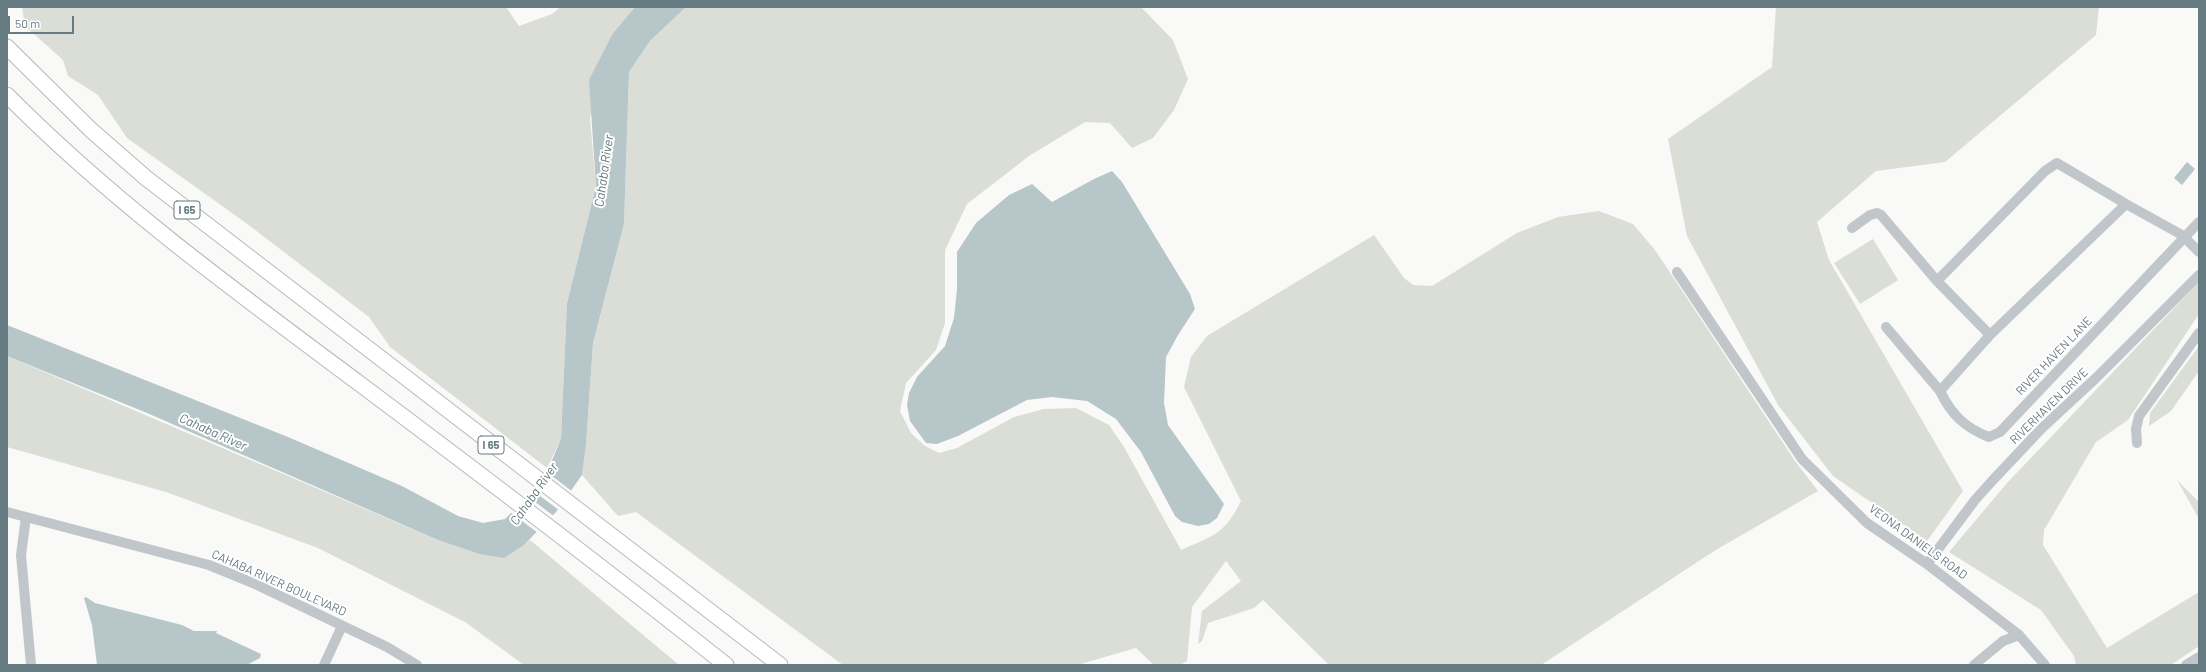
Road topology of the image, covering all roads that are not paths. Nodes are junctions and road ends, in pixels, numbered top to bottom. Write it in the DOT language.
graph roads {
  1 [pos="7,46"];
  2 [pos="7,95"];
  3 [pos="2126,204"];
  4 [pos="2199,222"];
  5 [pos="1852,228"];
  6 [pos="2185,239"];
  7 [pos="2199,252"];
  8 [pos="1677,272"];
  9 [pos="2199,275"];
  10 [pos="1937,281"];
  11 [pos="1886,327"];
  12 [pos="2199,333"];
  13 [pos="1990,335"];
  14 [pos="1940,391"];
  15 [pos="2137,443"];
  16 [pos="7,512"];
  17 [pos="26,517"];
  18 [pos="1927,564"];
  19 [pos="342,626"];
  20 [pos="2019,635"];
  21 [pos="2199,657"];
  22 [pos="32,665"];
  23 [pos="324,665"];
  24 [pos="416,665"];
  25 [pos="726,665"];
  26 [pos="780,665"];
  27 [pos="1974,665"];
  28 [pos="2045,665"];
  29 [pos="2186,665"];
  1 -- 26 [label="highway, I 65"];
  2 -- 25 [label="highway, I 65"];
  3 -- 6 [label="street"];
  3 -- 10 [label="street"];
  3 -- 13 [label="street"];
  4 -- 6 [label="street, RIVER HAVEN LANE"];
  5 -- 10 [label="street"];
  6 -- 7 [label="street"];
  6 -- 14 [label="street, RIVER HAVEN LANE"];
  8 -- 18 [label="street, VEONA DANIELS ROAD"];
  9 -- 18 [label="street, RIVERHAVEN DRIVE"];
  10 -- 13 [label="street"];
  11 -- 14 [label="street, RIVER HAVEN LANE"];
  12 -- 15 [label="street"];
  13 -- 14 [label="street"];
  16 -- 17 [label="street, CAHABA RIVER BOULEVARD"];
  17 -- 19 [label="street, CAHABA RIVER BOULEVARD"];
  17 -- 22 [label="street"];
  18 -- 20 [label="street, VEONA DANIELS ROAD"];
  19 -- 23 [label="street"];
  19 -- 24 [label="street, CAHABA RIVER BOULEVARD"];
  20 -- 27 [label="street"];
  20 -- 28 [label="street, VEONA DANIELS ROAD"];
  21 -- 29 [label="street"];
}
